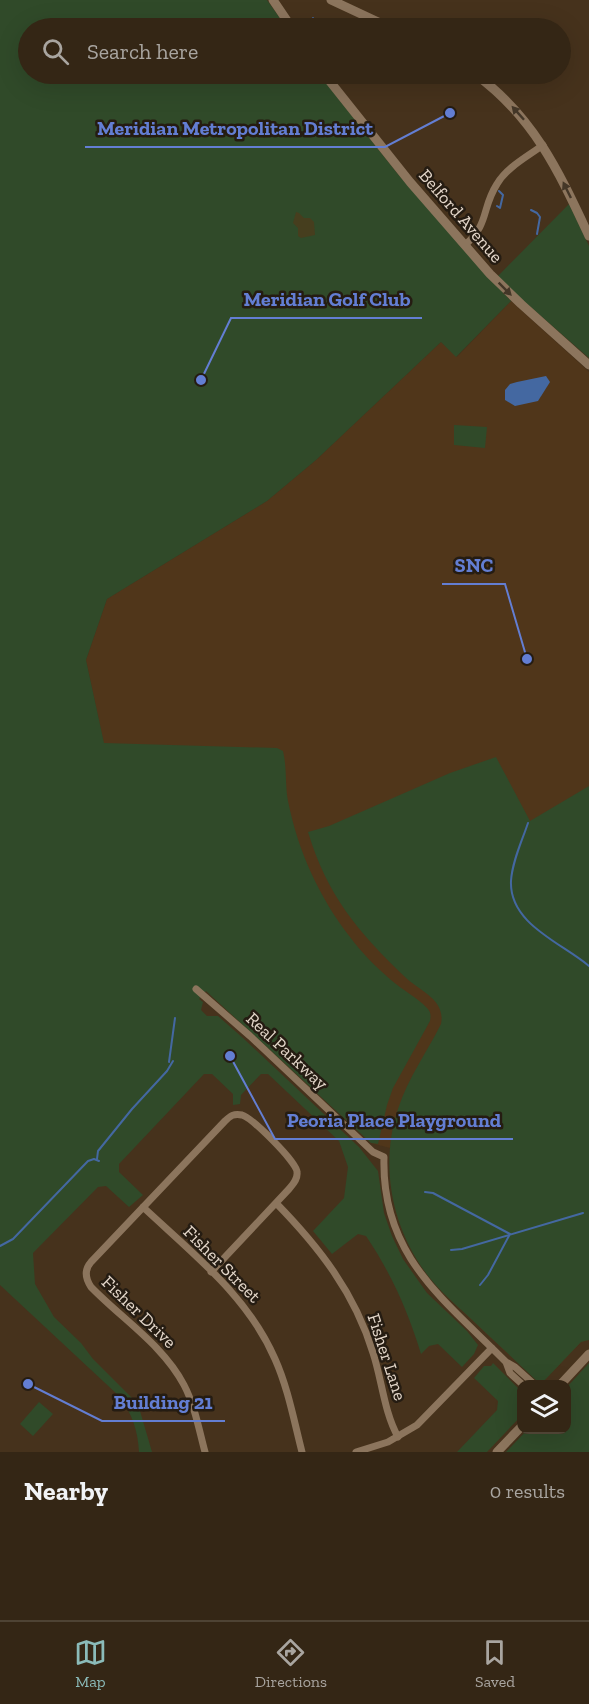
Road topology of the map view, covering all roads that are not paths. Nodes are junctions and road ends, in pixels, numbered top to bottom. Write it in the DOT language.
graph roads {
  1 [pos="273,0"];
  2 [pos="331,0"];
  3 [pos="285,18"];
  4 [pos="370,18"];
  5 [pos="332,84"];
  6 [pos="487,84"];
  7 [pos="543,145"];
  8 [pos="589,236"];
  9 [pos="465,245"];
  10 [pos="589,365"];
  11 [pos="196,989"];
  12 [pos="276,1203"];
  13 [pos="143,1207"];
  14 [pos="211,1272"];
  15 [pos="492,1348"];
  16 [pos="589,1354"];
  17 [pos="506,1362"];
  18 [pos="518,1380"];
  19 [pos="530,1380"];
  20 [pos="565,1380"];
  21 [pos="517,1431"];
  22 [pos="398,1437"];
  23 [pos="205,1452"];
  24 [pos="302,1452"];
  25 [pos="356,1452"];
  26 [pos="497,1452"];
  1 -- 3 [label="main road"];
  2 -- 4 [label="main road"];
  5 -- 9 [label="main road, Belford Avenue"];
  7 -- 6 [label="main road, one-way"];
  8 -- 7 [label="main road, one-way"];
  7 -- 9 [label="street"];
  9 -- 10 [label="main road, Belford Avenue, one-way"];
  11 -- 15 [label="street, Real Parkway"];
  12 -- 13 [label="street"];
  12 -- 14 [label="street"];
  12 -- 22 [label="street, Fisher Lane"];
  13 -- 14 [label="street, Fisher Street"];
  13 -- 23 [label="street, Fisher Drive"];
  14 -- 24 [label="street, Fisher Street"];
  15 -- 17 [label="street"];
  15 -- 22 [label="street"];
  16 -- 20 [label="main road"];
  17 -- 18 [label="street"];
  17 -- 19 [label="street"];
  21 -- 26 [label="main road"];
  22 -- 25 [label="street"];
}
